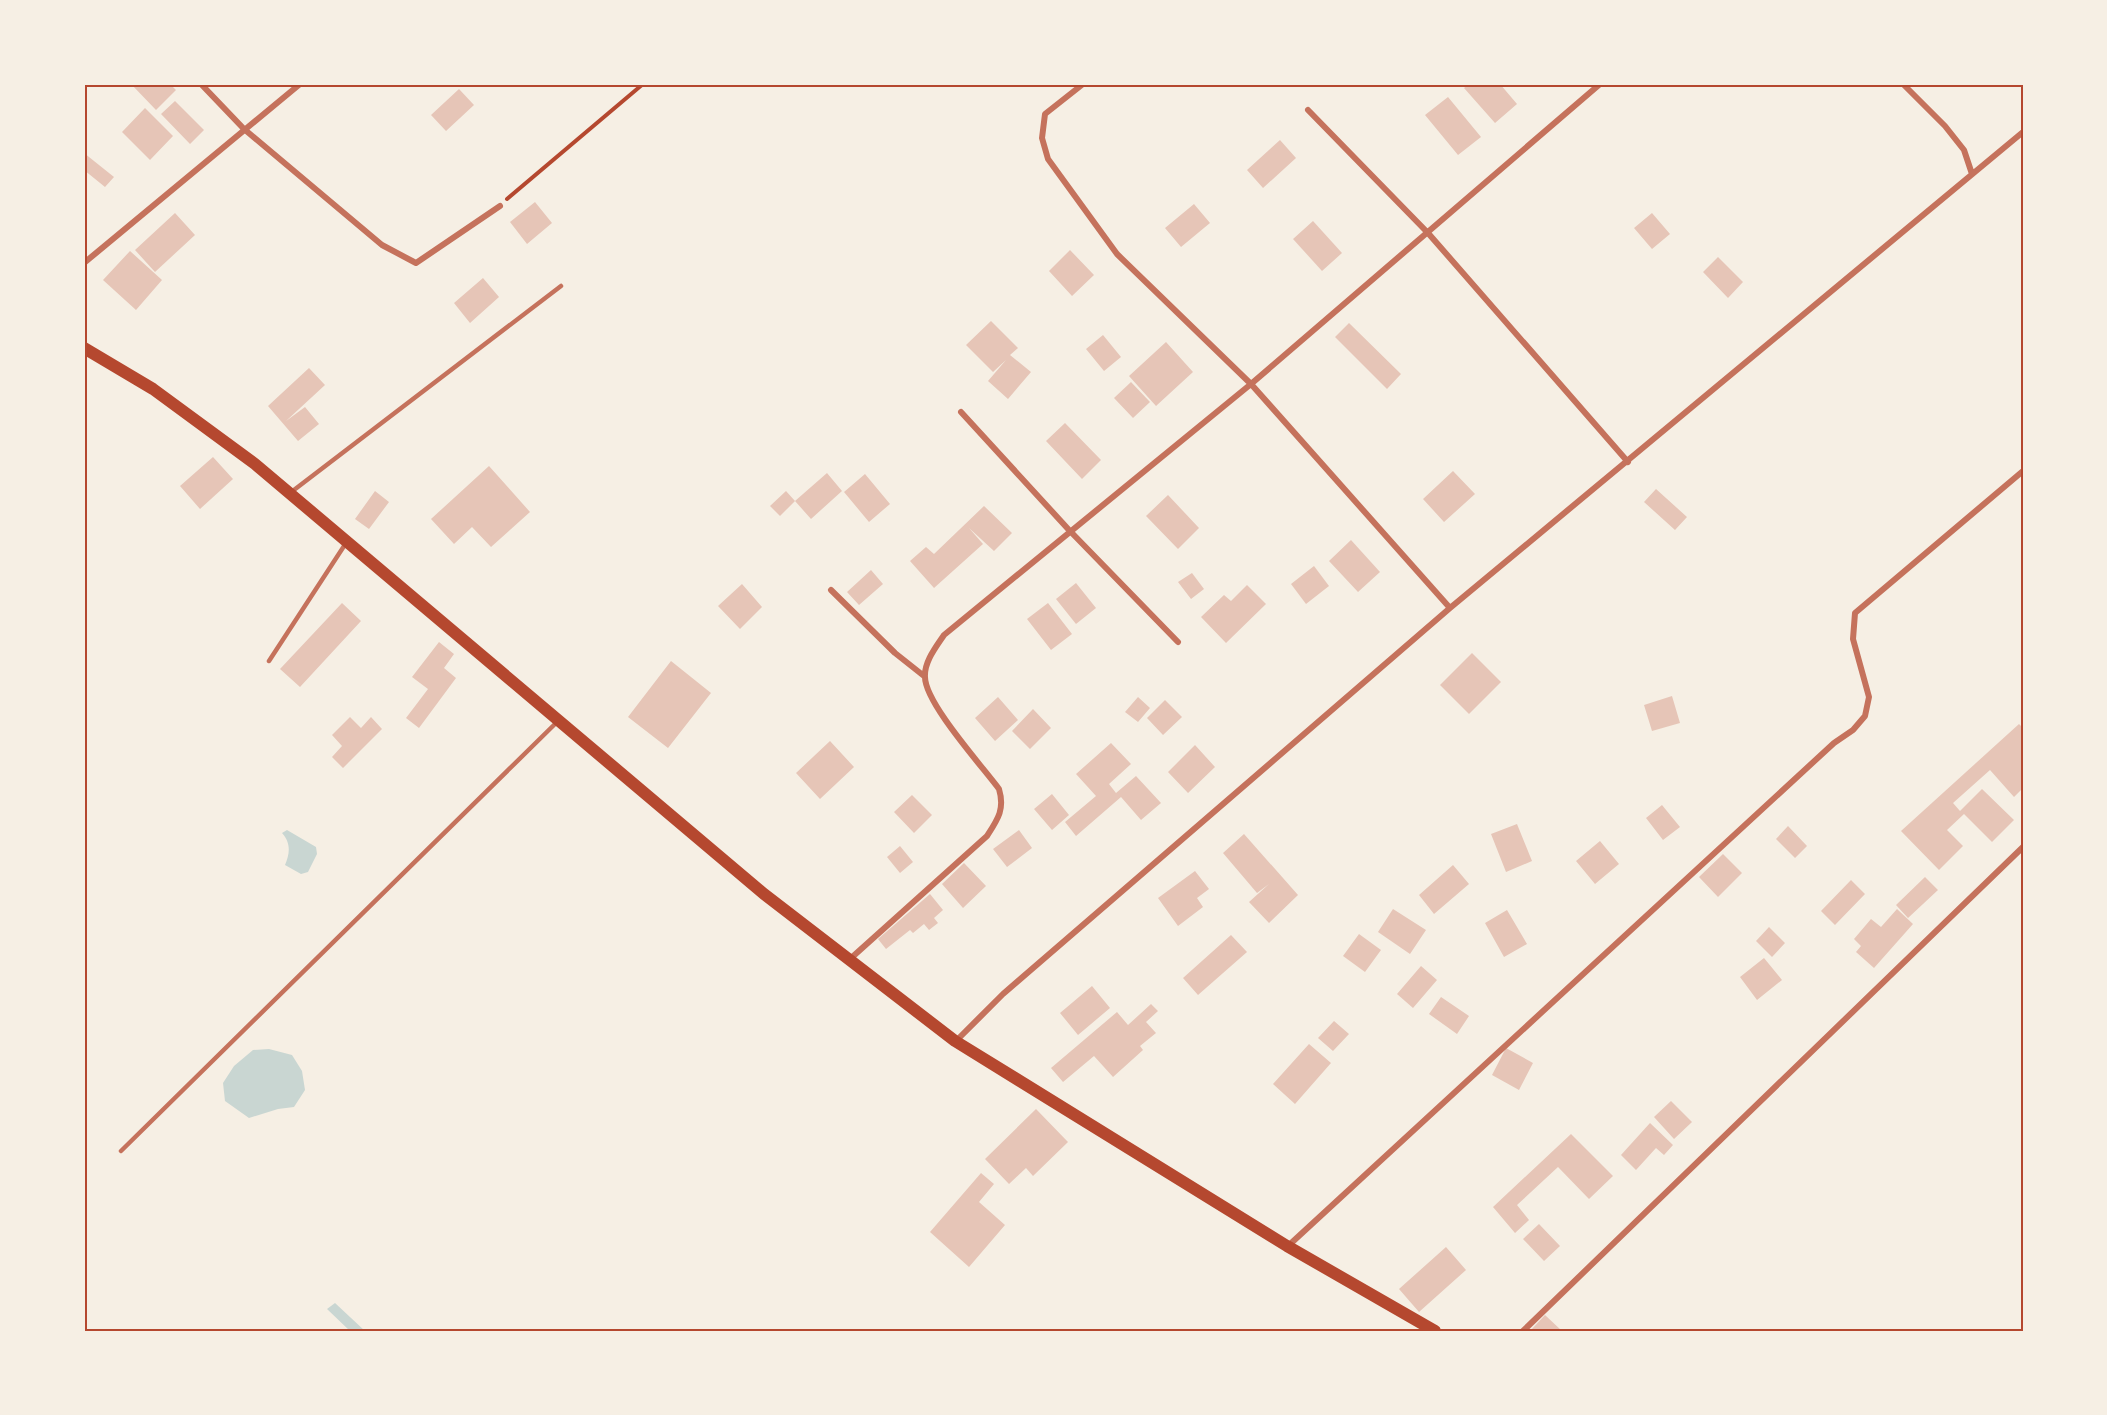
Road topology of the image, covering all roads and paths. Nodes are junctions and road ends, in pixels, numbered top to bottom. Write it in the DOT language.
graph roads {
  1 [pos="201,84"];
  2 [pos="300,84"];
  3 [pos="643,84"];
  4 [pos="1083,84"];
  5 [pos="1904,84"];
  6 [pos="1596,85"];
  7 [pos="1308,110"];
  8 [pos="244,129"];
  9 [pos="2023,132"];
  10 [pos="1972,174"];
  11 [pos="500,206"];
  12 [pos="1428,232"];
  13 [pos="84,263"];
  14 [pos="561,286"];
  15 [pos="84,348"];
  16 [pos="1251,384"];
  17 [pos="961,412"];
  18 [pos="1628,462"];
  19 [pos="2023,471"];
  20 [pos="290,493"];
  21 [pos="1069,530"];
  22 [pos="347,541"];
  23 [pos="831,590"];
  24 [pos="1450,608"];
  25 [pos="1178,642"];
  26 [pos="269,661"];
  27 [pos="924,676"];
  28 [pos="558,720"];
  29 [pos="2023,847"];
  30 [pos="850,959"];
  31 [pos="955,1041"];
  32 [pos="121,1151"];
  33 [pos="1287,1246"];
  34 [pos="1435,1331"];
  35 [pos="1523,1331"];
  1 -- 8 [label="street"];
  2 -- 8 [label="street"];
  3 -- 11 [label="path"];
  4 -- 16 [label="street"];
  5 -- 10 [label="street"];
  6 -- 12 [label="street"];
  7 -- 12 [label="street"];
  8 -- 11 [label="street"];
  8 -- 13 [label="street"];
  9 -- 10 [label="street"];
  10 -- 18 [label="street"];
  12 -- 16 [label="street"];
  12 -- 18 [label="street"];
  14 -- 20 [label="lane"];
  15 -- 20 [label="main road"];
  16 -- 21 [label="street"];
  16 -- 24 [label="street"];
  17 -- 21 [label="street"];
  18 -- 24 [label="street"];
  19 -- 33 [label="street"];
  20 -- 22 [label="main road"];
  21 -- 25 [label="street"];
  21 -- 27 [label="street"];
  22 -- 26 [label="lane"];
  22 -- 28 [label="main road"];
  23 -- 27 [label="street"];
  24 -- 31 [label="street"];
  27 -- 30 [label="street"];
  28 -- 30 [label="main road"];
  28 -- 32 [label="lane"];
  29 -- 35 [label="street"];
  30 -- 31 [label="main road"];
  31 -- 33 [label="main road"];
  33 -- 34 [label="main road"];
}
